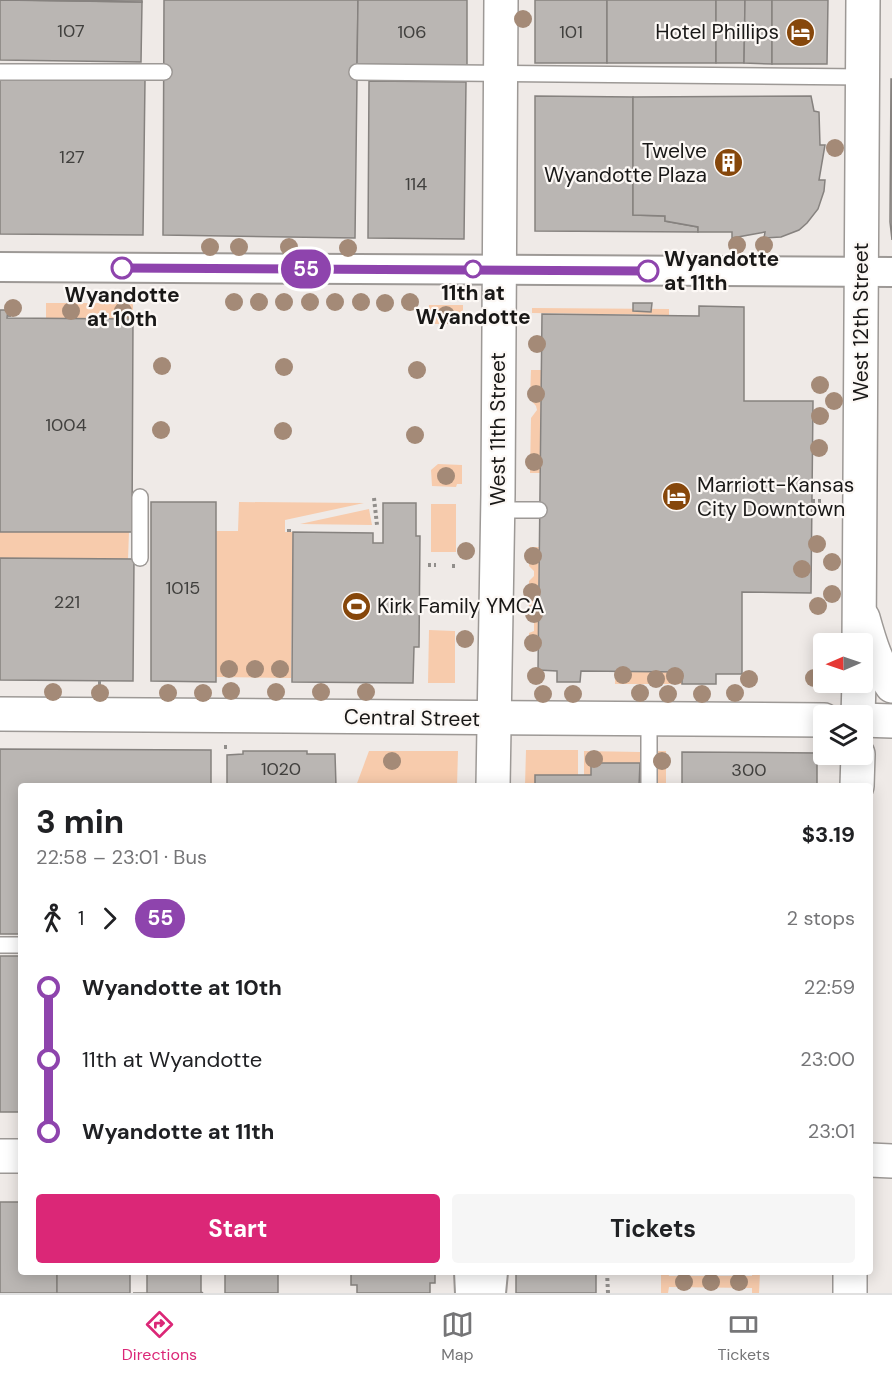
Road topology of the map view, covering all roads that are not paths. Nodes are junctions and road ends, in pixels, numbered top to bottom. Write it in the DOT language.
graph roads {
  1 [pos="501,0"];
  2 [pos="863,0"];
  3 [pos="0,72"];
  4 [pos="164,72"];
  5 [pos="357,72"];
  6 [pos="501,74"];
  7 [pos="862,77"];
  8 [pos="0,267"];
  9 [pos="500,269"];
  10 [pos="876,272"];
  11 [pos="140,498"];
  12 [pos="498,510"];
  13 [pos="539,510"];
  14 [pos="140,558"];
  15 [pos="860,607"];
  16 [pos="859,633"];
  17 [pos="892,686"];
  18 [pos="0,714"];
  19 [pos="494,718"];
  20 [pos="649,719"];
  21 [pos="813,720"];
  22 [pos="873,720"];
  23 [pos="892,721"];
  24 [pos="858,765"];
  25 [pos="492,783"];
  26 [pos="649,783"];
  27 [pos="857,783"];
  28 [pos="0,945"];
  29 [pos="18,945"];
  30 [pos="0,1156"];
  31 [pos="18,1156"];
  32 [pos="873,1160"];
  33 [pos="892,1161"];
  34 [pos="469,1275"];
  35 [pos="493,1275"];
  36 [pos="850,1275"];
  37 [pos="470,1293"];
  38 [pos="491,1293"];
  39 [pos="850,1293"];
  1 -- 6 [label="street, West 11th Street"];
  2 -- 7 [label="street, West 12th Street"];
  3 -- 4 [label="lane"];
  5 -- 6 [label="lane"];
  6 -- 7 [label="lane"];
  6 -- 9 [label="street, West 11th Street"];
  7 -- 10 [label="street, West 12th Street"];
  8 -- 9 [label="street"];
  9 -- 10 [label="street"];
  9 -- 12 [label="street, West 11th Street"];
  10 -- 15 [label="street, West 12th Street"];
  11 -- 14 [label="lane"];
  12 -- 13 [label="lane"];
  12 -- 19 [label="street, West 11th Street"];
  15 -- 16 [label="street, West 12th Street"];
  15 -- 17 [label="street"];
  18 -- 19 [label="street, Central Street"];
  19 -- 20 [label="street, Central Street"];
  19 -- 25 [label="street, West 11th Street"];
  20 -- 21 [label="street, Central Street"];
  20 -- 26 [label="lane"];
  22 -- 23 [label="street"];
  24 -- 27 [label="street"];
  28 -- 29 [label="lane"];
  30 -- 31 [label="street"];
  32 -- 33 [label="street"];
  34 -- 37 [label="street"];
  35 -- 38 [label="street"];
  36 -- 39 [label="street"];
}
